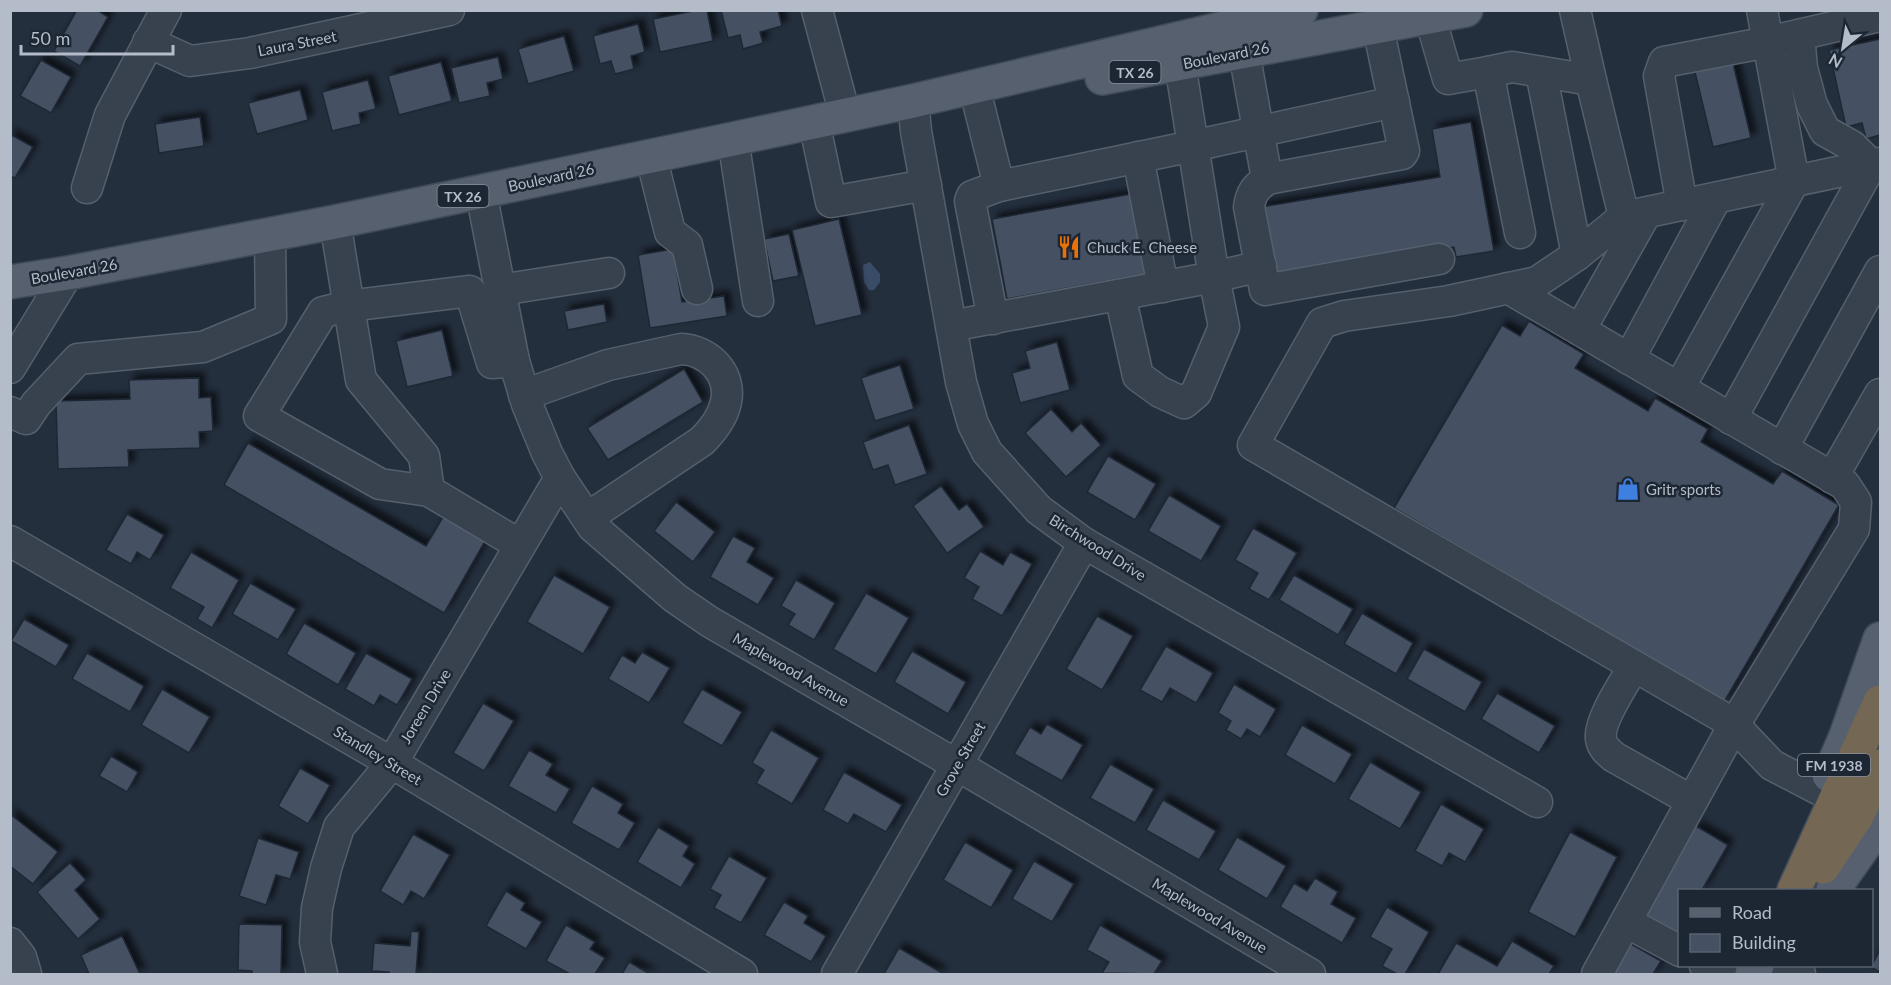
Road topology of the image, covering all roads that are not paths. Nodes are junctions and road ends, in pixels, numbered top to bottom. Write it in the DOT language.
graph roads {
  1 [pos="166,10"];
  2 [pos="449,10"];
  3 [pos="817,10"];
  4 [pos="1301,10"];
  5 [pos="1466,10"];
  6 [pos="1575,10"];
  7 [pos="1762,10"];
  8 [pos="1881,16"];
  9 [pos="1430,17"];
  10 [pos="1378,27"];
  11 [pos="1799,35"];
  12 [pos="148,42"];
  13 [pos="1768,42"];
  14 [pos="1244,52"];
  15 [pos="1180,64"];
  16 [pos="1488,72"];
  17 [pos="1541,72"];
  18 [pos="1591,80"];
  19 [pos="976,94"];
  20 [pos="913,101"];
  21 [pos="1394,102"];
  22 [pos="829,118"];
  23 [pos="1259,130"];
  24 [pos="733,139"];
  25 [pos="1193,146"];
  26 [pos="651,156"];
  27 [pos="1138,157"];
  28 [pos="1876,164"];
  29 [pos="1267,179"];
  30 [pos="1794,181"];
  31 [pos="926,184"];
  32 [pos="999,186"];
  33 [pos="87,188"];
  34 [pos="481,192"];
  35 [pos="1716,198"];
  36 [pos="1682,205"];
  37 [pos="1635,215"];
  38 [pos="335,222"];
  39 [pos="1520,233"];
  40 [pos="270,235"];
  41 [pos="1577,255"];
  42 [pos="1439,260"];
  43 [pos="1260,266"];
  44 [pos="1881,271"];
  45 [pos="68,273"];
  46 [pos="609,273"];
  47 [pos="1214,277"];
  48 [pos="10,282"];
  49 [pos="1163,287"];
  50 [pos="1508,288"];
  51 [pos="697,289"];
  52 [pos="500,290"];
  53 [pos="1120,295"];
  54 [pos="758,301"];
  55 [pos="348,306"];
  56 [pos="993,319"];
  57 [pos="951,326"];
  58 [pos="1580,330"];
  59 [pos="1629,359"];
  60 [pos="513,361"];
  61 [pos="10,368"];
  62 [pos="1679,388"];
  63 [pos="1881,394"];
  64 [pos="524,395"];
  65 [pos="10,412"];
  66 [pos="1731,418"];
  67 [pos="1782,448"];
  68 [pos="560,478"];
  69 [pos="1832,478"];
  70 [pos="429,491"];
  71 [pos="587,518"];
  72 [pos="10,541"];
  73 [pos="1084,543"];
  74 [pos="520,545"];
  75 [pos="1881,639"];
  76 [pos="1634,666"];
  77 [pos="1881,702"];
  78 [pos="1734,725"];
  79 [pos="392,763"];
  80 [pos="957,765"];
  81 [pos="1881,766"];
  82 [pos="1822,791"];
  83 [pos="1692,801"];
  84 [pos="1537,802"];
  85 [pos="1881,818"];
  86 [pos="1786,889"];
  87 [pos="1795,889"];
  88 [pos="1808,889"];
  89 [pos="1834,889"];
  90 [pos="1626,922"];
  91 [pos="10,943"];
  92 [pos="1678,950"];
  93 [pos="1707,967"];
  94 [pos="1786,967"];
  95 [pos="26,975"];
  96 [pos="322,975"];
  97 [pos="742,975"];
  98 [pos="837,975"];
  99 [pos="1310,975"];
  100 [pos="1597,975"];
  101 [pos="1722,975"];
  102 [pos="1800,975"];
  1 -- 12 [label="street"];
  2 -- 12 [label="street, Laura Street"];
  3 -- 22 [label="street"];
  4 -- 20 [label="main road, Boulevard 26 / TX 26"];
  5 -- 9 [label="main road, Boulevard 26 / TX 26"];
  6 -- 18 [label="street"];
  7 -- 13 [label="street"];
  8 -- 11 [label="street"];
  9 -- 10 [label="main road, Boulevard 26 / TX 26"];
  9 -- 16 [label="street"];
  10 -- 14 [label="main road, Boulevard 26 / TX 26"];
  10 -- 21 [label="street"];
  11 -- 13 [label="street"];
  11 -- 28 [label="street"];
  12 -- 33 [label="street"];
  13 -- 30 [label="street"];
  13 -- 36 [label="street"];
  14 -- 15 [label="main road, Boulevard 26 / TX 26"];
  14 -- 23 [label="street"];
  15 -- 19 [label="main road, Boulevard 26 / TX 26"];
  15 -- 25 [label="street"];
  16 -- 17 [label="street"];
  16 -- 39 [label="street"];
  17 -- 18 [label="street"];
  17 -- 41 [label="street"];
  18 -- 37 [label="street"];
  19 -- 20 [label="main road, Boulevard 26 / TX 26"];
  19 -- 32 [label="street"];
  20 -- 22 [label="main road, Boulevard 26 / TX 26"];
  20 -- 31 [label="street, Birchwood Drive"];
  21 -- 23 [label="street"];
  21 -- 29 [label="street"];
  22 -- 24 [label="main road, Boulevard 26 / TX 26"];
  22 -- 31 [label="street"];
  23 -- 25 [label="street"];
  23 -- 29 [label="street"];
  24 -- 26 [label="main road, Boulevard 26 / TX 26"];
  24 -- 54 [label="street"];
  25 -- 27 [label="street"];
  25 -- 47 [label="street"];
  26 -- 34 [label="main road, Boulevard 26 / TX 26"];
  26 -- 51 [label="street"];
  27 -- 32 [label="street"];
  27 -- 49 [label="street"];
  28 -- 30 [label="street"];
  28 -- 66 [label="street"];
  29 -- 43 [label="street"];
  30 -- 35 [label="street"];
  30 -- 62 [label="street"];
  31 -- 57 [label="street, Birchwood Drive"];
  32 -- 56 [label="street"];
  34 -- 38 [label="main road, Boulevard 26 / TX 26"];
  34 -- 52 [label="street, Maplewood Avenue"];
  35 -- 36 [label="street"];
  35 -- 59 [label="street"];
  36 -- 37 [label="street"];
  37 -- 41 [label="street"];
  37 -- 58 [label="street"];
  38 -- 40 [label="main road, Boulevard 26 / TX 26"];
  38 -- 55 [label="street"];
  40 -- 45 [label="main road, Boulevard 26 / TX 26"];
  40 -- 65 [label="street"];
  41 -- 50 [label="street"];
  42 -- 43 [label="street"];
  43 -- 47 [label="street"];
  44 -- 67 [label="street"];
  45 -- 48 [label="main road, Boulevard 26 / TX 26"];
  45 -- 61 [label="street"];
  46 -- 52 [label="street"];
  47 -- 49 [label="street"];
  47 -- 53 [label="street"];
  49 -- 53 [label="street"];
  50 -- 58 [label="street"];
  50 -- 76 [label="street"];
  52 -- 60 [label="street, Maplewood Avenue"];
  53 -- 56 [label="street"];
  55 -- 60 [label="street"];
  55 -- 70 [label="street"];
  55 -- 70 [label="street"];
  56 -- 57 [label="street"];
  57 -- 73 [label="street, Birchwood Drive"];
  58 -- 59 [label="street"];
  59 -- 62 [label="street"];
  60 -- 64 [label="street, Maplewood Avenue"];
  62 -- 66 [label="street"];
  63 -- 69 [label="street"];
  64 -- 68 [label="street, Maplewood Avenue"];
  64 -- 71 [label="street"];
  66 -- 67 [label="street"];
  67 -- 69 [label="street"];
  68 -- 71 [label="street, Maplewood Avenue"];
  68 -- 74 [label="street, Joreen Drive"];
  69 -- 78 [label="street"];
  70 -- 74 [label="street"];
  71 -- 80 [label="street, Maplewood Avenue"];
  72 -- 79 [label="street, Standley Street"];
  73 -- 80 [label="street, Grove Street"];
  73 -- 84 [label="street, Birchwood Drive"];
  74 -- 79 [label="street, Joreen Drive"];
  75 -- 82 [label="main road, FM 1938"];
  76 -- 78 [label="street"];
  76 -- 83 [label="street"];
  77 -- 87 [label="highway"];
  78 -- 82 [label="street"];
  78 -- 83 [label="street"];
  79 -- 96 [label="street, Joreen Drive"];
  79 -- 97 [label="street, Standley Street"];
  80 -- 98 [label="street, Grove Street"];
  80 -- 99 [label="street, Maplewood Avenue"];
  81 -- 88 [label="highway"];
  82 -- 86 [label="main road, FM 1938"];
  83 -- 90 [label="street"];
  85 -- 89 [label="main road"];
  90 -- 92 [label="street"];
  90 -- 100 [label="street"];
  91 -- 95 [label="street"];
  93 -- 101 [label="street"];
  94 -- 102 [label="street"];
}
